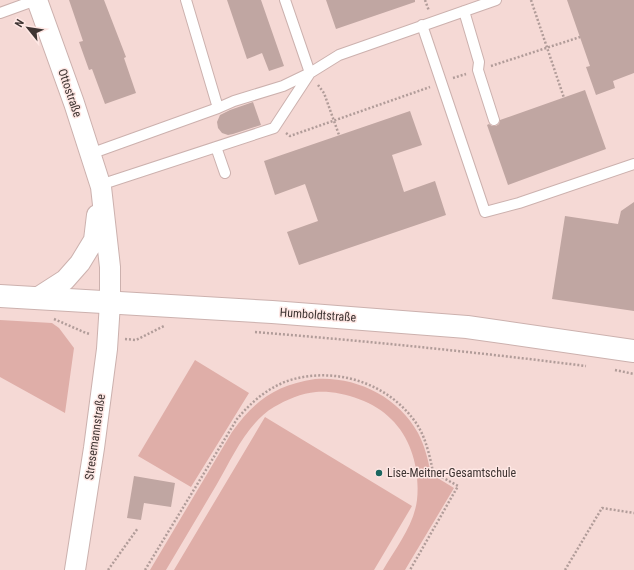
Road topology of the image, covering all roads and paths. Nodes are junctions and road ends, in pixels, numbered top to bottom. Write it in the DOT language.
graph roads {
  1 [pos="36,0"];
  2 [pos="186,0"];
  3 [pos="285,0"];
  4 [pos="496,0"];
  5 [pos="531,0"];
  6 [pos="464,10"];
  7 [pos="0,13"];
  8 [pos="422,25"];
  9 [pos="580,36"];
  10 [pos="547,48"];
  11 [pos="478,70"];
  12 [pos="310,73"];
  13 [pos="442,82"];
  14 [pos="564,98"];
  15 [pos="218,108"];
  16 [pos="334,120"];
  17 [pos="494,120"];
  18 [pos="274,128"];
  19 [pos="339,135"];
  20 [pos="216,147"];
  21 [pos="90,154"];
  22 [pos="634,164"];
  23 [pos="225,173"];
  24 [pos="101,186"];
  25 [pos="0,296"];
  26 [pos="37,298"];
  27 [pos="110,303"];
  28 [pos="53,319"];
  29 [pos="165,325"];
  30 [pos="251,332"];
  31 [pos="108,337"];
  32 [pos="634,351"];
  33 [pos="587,366"];
  34 [pos="609,368"];
  35 [pos="634,374"];
  36 [pos="634,513"];
  37 [pos="138,528"];
  38 [pos="75,570"];
  39 [pos="108,570"];
  40 [pos="145,570"];
  41 [pos="410,570"];
  42 [pos="565,570"];
  1 -- 7 [label="lane"];
  1 -- 21 [label="street, Ottostraße"];
  2 -- 15 [label="lane"];
  3 -- 12 [label="lane"];
  4 -- 6 [label="lane"];
  5 -- 10 [label="path"];
  6 -- 8 [label="lane"];
  6 -- 11 [label="lane"];
  8 -- 12 [label="lane"];
  8 -- 13 [label="lane"];
  9 -- 10 [label="path"];
  10 -- 11 [label="path"];
  10 -- 14 [label="path"];
  11 -- 13 [label="path"];
  11 -- 17 [label="lane"];
  12 -- 15 [label="lane"];
  12 -- 16 [label="path"];
  12 -- 18 [label="lane"];
  13 -- 16 [label="path"];
  13 -- 22 [label="lane"];
  15 -- 21 [label="lane"];
  16 -- 18 [label="path"];
  16 -- 19 [label="path"];
  18 -- 20 [label="lane"];
  20 -- 23 [label="lane"];
  20 -- 24 [label="lane"];
  21 -- 24 [label="street, Ottostraße"];
  24 -- 26 [label="street, Ottostraße"];
  24 -- 27 [label="street, Ottostraße"];
  25 -- 26 [label="street, Humboldtstraße"];
  26 -- 27 [label="street, Humboldtstraße"];
  27 -- 31 [label="street, Stresemannstraße"];
  27 -- 32 [label="street, Humboldtstraße"];
  28 -- 31 [label="path"];
  29 -- 31 [label="path"];
  30 -- 33 [label="path"];
  31 -- 38 [label="street, Stresemannstraße"];
  34 -- 35 [label="path"];
  36 -- 42 [label="path"];
  37 -- 39 [label="path"];
  40 -- 41 [label="path"];
}
